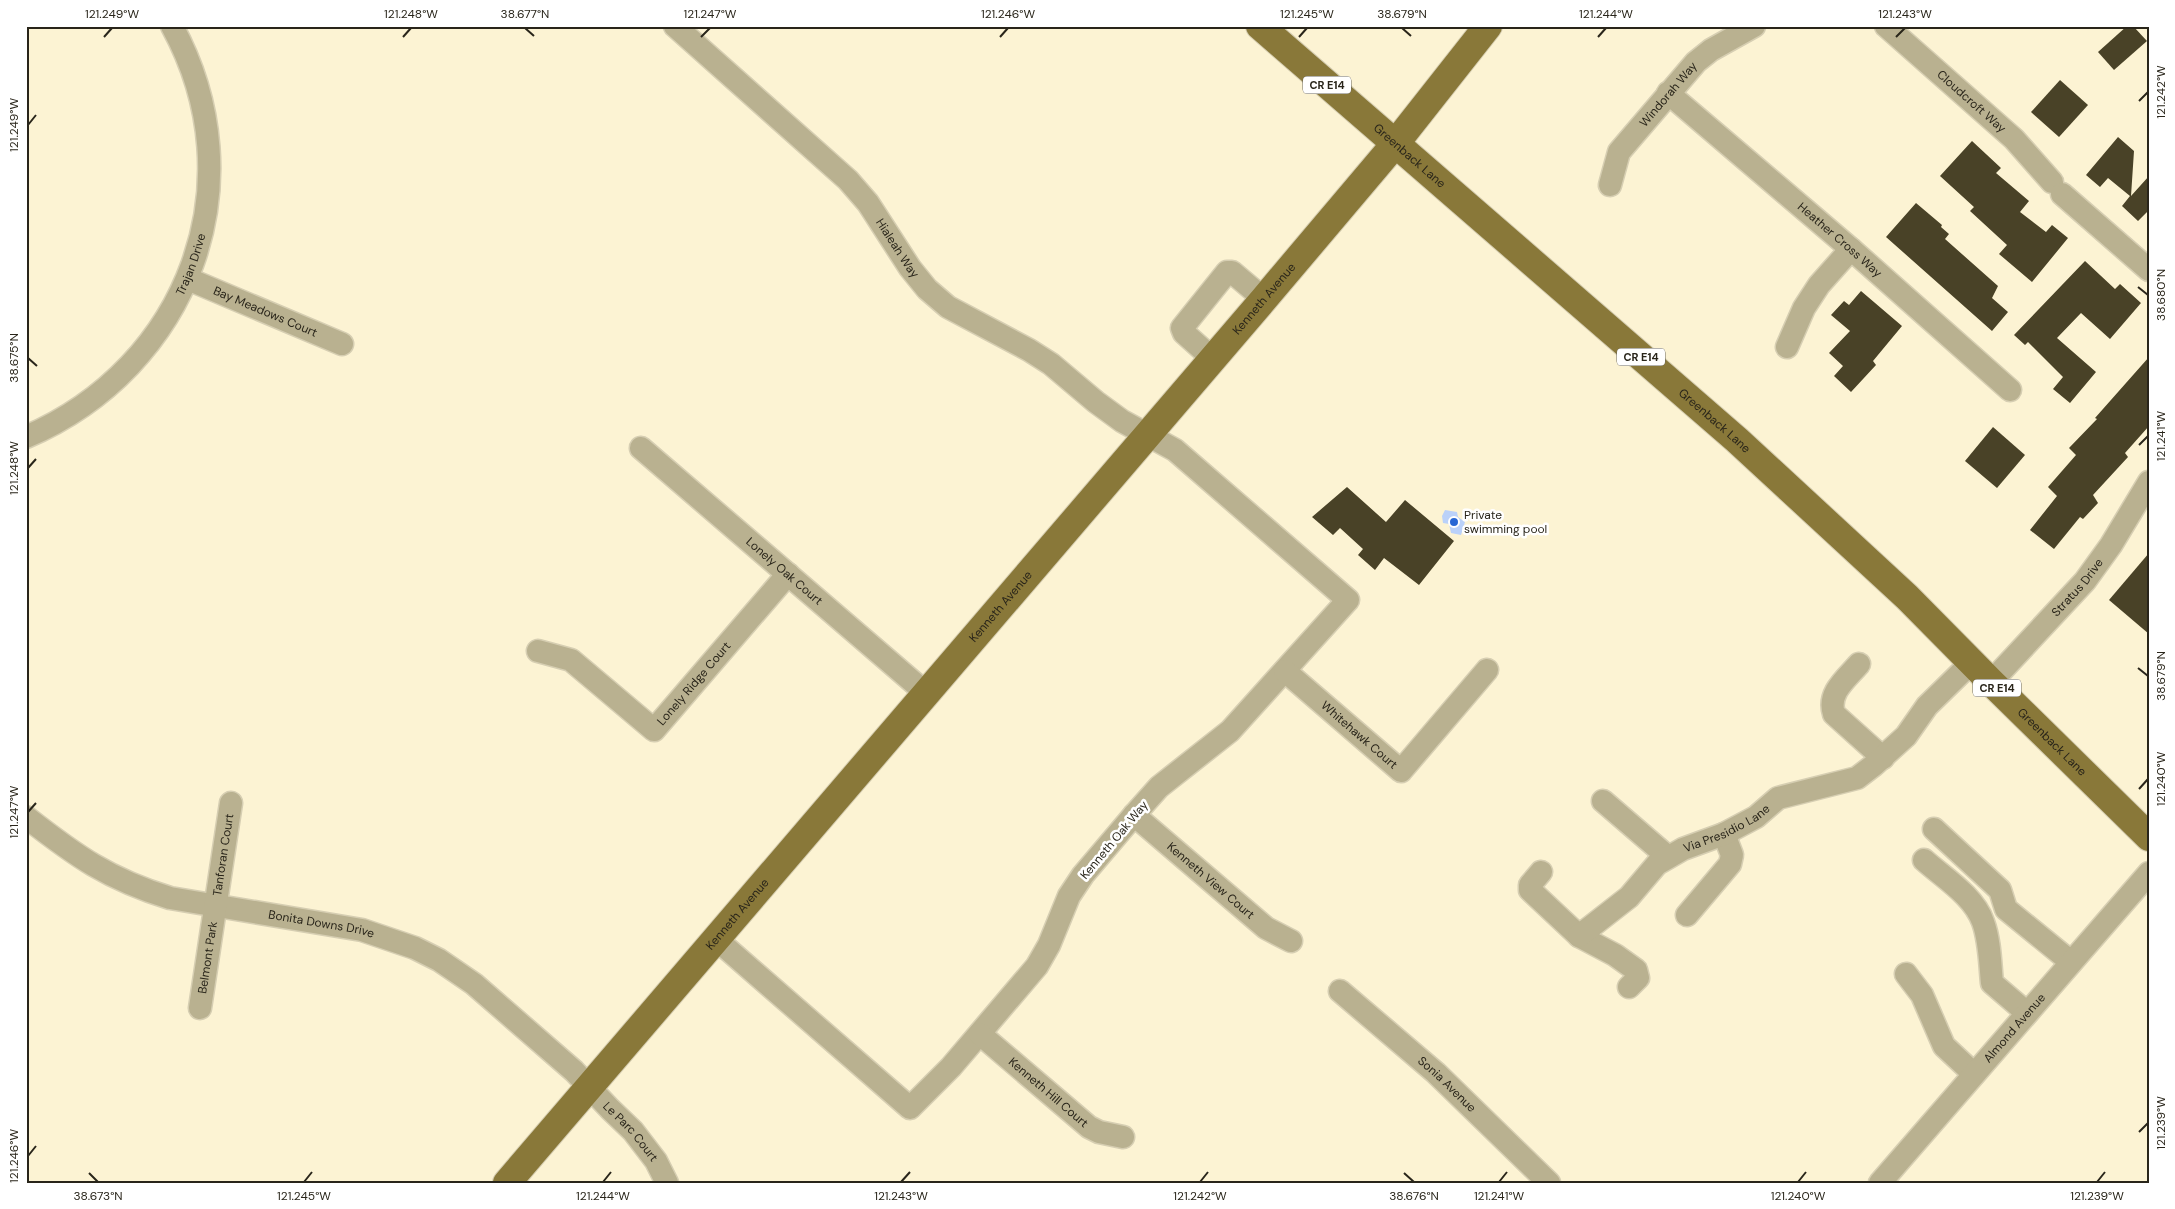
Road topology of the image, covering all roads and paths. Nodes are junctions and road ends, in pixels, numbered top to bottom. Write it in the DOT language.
graph roads {
  1 [pos="172,26"];
  2 [pos="675,26"];
  3 [pos="1260,26"];
  4 [pos="1754,26"];
  5 [pos="1886,26"];
  6 [pos="1484,28"];
  7 [pos="1668,94"];
  8 [pos="1395,144"];
  9 [pos="1610,185"];
  10 [pos="1851,249"];
  11 [pos="2149,270"];
  12 [pos="188,279"];
  13 [pos="1264,299"];
  14 [pos="342,344"];
  15 [pos="1787,347"];
  16 [pos="1212,358"];
  17 [pos="2010,390"];
  18 [pos="1147,435"];
  19 [pos="26,437"];
  20 [pos="641,448"];
  21 [pos="2149,482"];
  22 [pos="788,574"];
  23 [pos="538,651"];
  24 [pos="1971,662"];
  25 [pos="1859,664"];
  26 [pos="1487,670"];
  27 [pos="1285,671"];
  28 [pos="1990,682"];
  29 [pos="927,694"];
  30 [pos="1883,758"];
  31 [pos="1603,801"];
  32 [pos="231,803"];
  33 [pos="1134,815"];
  34 [pos="26,817"];
  35 [pos="1934,829"];
  36 [pos="1724,834"];
  37 [pos="2149,837"];
  38 [pos="1668,857"];
  39 [pos="1924,860"];
  40 [pos="1541,872"];
  41 [pos="2149,873"];
  42 [pos="215,906"];
  43 [pos="1687,915"];
  44 [pos="1579,936"];
  45 [pos="716,939"];
  46 [pos="1291,941"];
  47 [pos="2071,962"];
  48 [pos="1906,974"];
  49 [pos="1629,986"];
  50 [pos="1340,991"];
  51 [pos="200,1008"];
  52 [pos="2026,1013"];
  53 [pos="980,1034"];
  54 [pos="1974,1074"];
  55 [pos="589,1087"];
  56 [pos="1123,1137"];
  57 [pos="507,1183"];
  58 [pos="666,1183"];
  59 [pos="1549,1183"];
  60 [pos="1880,1183"];
  1 -- 12 [label="street, Trajan Drive"];
  2 -- 18 [label="street, Hialeah Way"];
  3 -- 8 [label="main road, Greenback Lane / CR E14"];
  4 -- 7 [label="street, Windorah Way"];
  5 -- 11 [label="street, Cloudcroft Way"];
  6 -- 8 [label="main road, Kenneth Avenue"];
  7 -- 9 [label="street, Windorah Way"];
  7 -- 10 [label="street, Heather Cross Way"];
  8 -- 13 [label="main road, Kenneth Avenue"];
  8 -- 24 [label="main road, Greenback Lane / CR E14"];
  10 -- 15 [label="street"];
  10 -- 17 [label="street, Heather Cross Way"];
  12 -- 14 [label="street, Bay Meadows Court"];
  12 -- 19 [label="street, Trajan Drive"];
  13 -- 16 [label="main road, Kenneth Avenue"];
  13 -- 16 [label="street"];
  16 -- 18 [label="main road, Kenneth Avenue"];
  18 -- 27 [label="street, Kenneth Oak Way"];
  18 -- 29 [label="main road, Kenneth Avenue"];
  20 -- 22 [label="street, Lonely Oak Court"];
  21 -- 28 [label="street, Stratus Drive"];
  22 -- 23 [label="street, Lonely Ridge Court"];
  22 -- 29 [label="street, Lonely Oak Court"];
  24 -- 28 [label="main road, Greenback Lane / CR E14"];
  24 -- 30 [label="street, Via Presidio Lane"];
  25 -- 30 [label="street"];
  26 -- 27 [label="street, Whitehawk Court"];
  27 -- 33 [label="street, Kenneth Oak Way"];
  28 -- 37 [label="main road, Greenback Lane / CR E14"];
  29 -- 45 [label="main road, Kenneth Avenue"];
  30 -- 36 [label="street, Via Presidio Lane"];
  31 -- 38 [label="street"];
  32 -- 42 [label="street, Tanforan Court"];
  33 -- 46 [label="street, Kenneth View Court"];
  33 -- 53 [label="street, Kenneth Oak Way"];
  34 -- 42 [label="street, Bonita Downs Drive"];
  35 -- 47 [label="street"];
  36 -- 38 [label="street, Via Presidio Lane"];
  36 -- 43 [label="street"];
  38 -- 44 [label="street, Via Presidio Lane"];
  39 -- 52 [label="street"];
  40 -- 44 [label="street"];
  41 -- 47 [label="street, Almond Avenue"];
  42 -- 51 [label="street, Belmont Park"];
  42 -- 55 [label="street, Bonita Downs Drive"];
  44 -- 49 [label="street"];
  45 -- 53 [label="street, Kenneth Oak Way"];
  45 -- 55 [label="main road, Kenneth Avenue"];
  47 -- 52 [label="street, Almond Avenue"];
  48 -- 54 [label="street"];
  50 -- 59 [label="street, Sonia Avenue"];
  52 -- 54 [label="street, Almond Avenue"];
  53 -- 56 [label="street, Kenneth Hill Court"];
  54 -- 60 [label="street, Almond Avenue"];
  55 -- 57 [label="main road, Kenneth Avenue"];
  55 -- 58 [label="street, Le Parc Court"];
}
